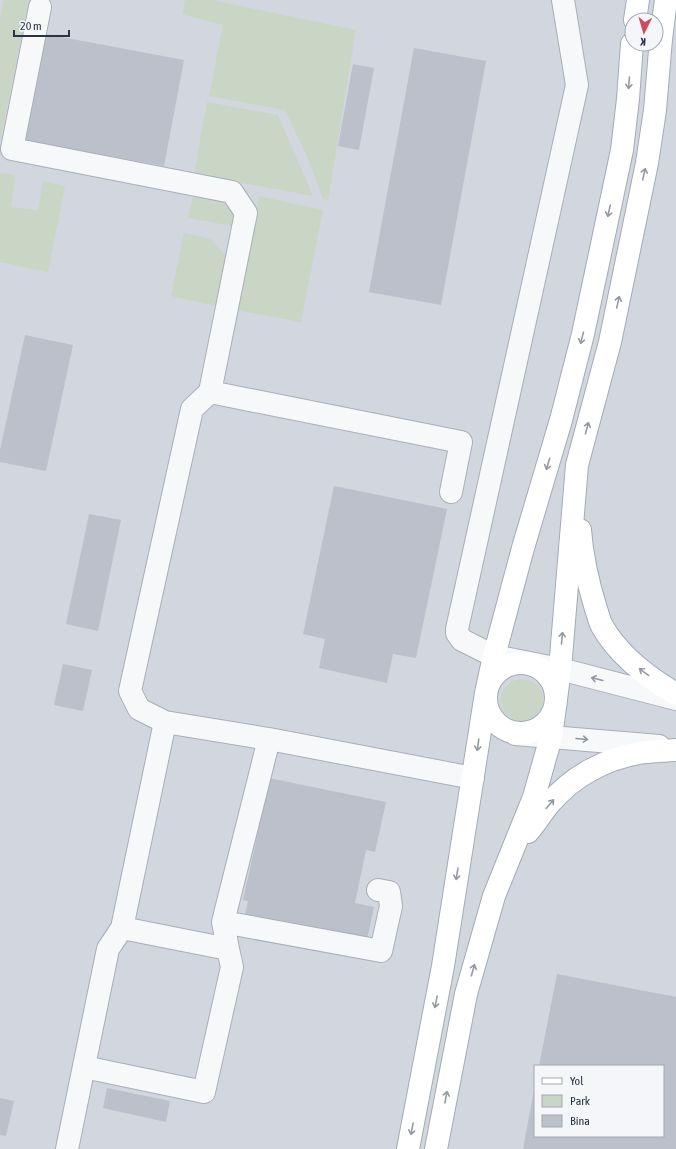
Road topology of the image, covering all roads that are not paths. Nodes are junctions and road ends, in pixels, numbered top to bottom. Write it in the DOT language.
graph roads {
  1 [pos="563,0"];
  2 [pos="638,0"];
  3 [pos="666,0"];
  4 [pos="40,7"];
  5 [pos="636,12"];
  6 [pos="631,52"];
  7 [pos="210,392"];
  8 [pos="577,465"];
  9 [pos="451,492"];
  10 [pos="494,656"];
  11 [pos="527,663"];
  12 [pos="560,669"];
  13 [pos="486,693"];
  14 [pos="676,694"];
  15 [pos="676,699"];
  16 [pos="556,704"];
  17 [pos="165,722"];
  18 [pos="515,734"];
  19 [pos="551,736"];
  20 [pos="269,739"];
  21 [pos="676,749"];
  22 [pos="473,778"];
  23 [pos="510,857"];
  24 [pos="378,890"];
  25 [pos="223,922"];
  26 [pos="122,928"];
  27 [pos="228,949"];
  28 [pos="84,1067"];
  29 [pos="67,1149"];
  30 [pos="408,1149"];
  31 [pos="436,1149"];
  1 -- 10 [label="street"];
  2 -- 5 [label="main road"];
  8 -- 3 [label="main road, one-way"];
  4 -- 7 [label="street"];
  6 -- 10 [label="main road, one-way"];
  7 -- 9 [label="street"];
  7 -- 17 [label="street"];
  12 -- 8 [label="main road, one-way"];
  14 -- 8 [label="main road, one-way"];
  10 -- 11 [label="street"];
  10 -- 13 [label="main road"];
  11 -- 12 [label="street"];
  11 -- 13 [label="main road"];
  11 -- 16 [label="main road"];
  15 -- 12 [label="street, one-way"];
  12 -- 16 [label="main road"];
  13 -- 18 [label="main road"];
  13 -- 22 [label="main road, one-way"];
  16 -- 18 [label="main road"];
  16 -- 19 [label="main road"];
  17 -- 20 [label="street"];
  17 -- 26 [label="street"];
  18 -- 19 [label="street"];
  19 -- 21 [label="street, one-way"];
  19 -- 23 [label="main road"];
  20 -- 22 [label="street"];
  20 -- 25 [label="street"];
  23 -- 21 [label="main road, one-way"];
  22 -- 30 [label="main road, one-way"];
  31 -- 23 [label="main road, one-way"];
  24 -- 25 [label="street"];
  25 -- 27 [label="street"];
  26 -- 27 [label="street"];
  26 -- 28 [label="street"];
  27 -- 28 [label="street"];
  28 -- 29 [label="street"];
}
